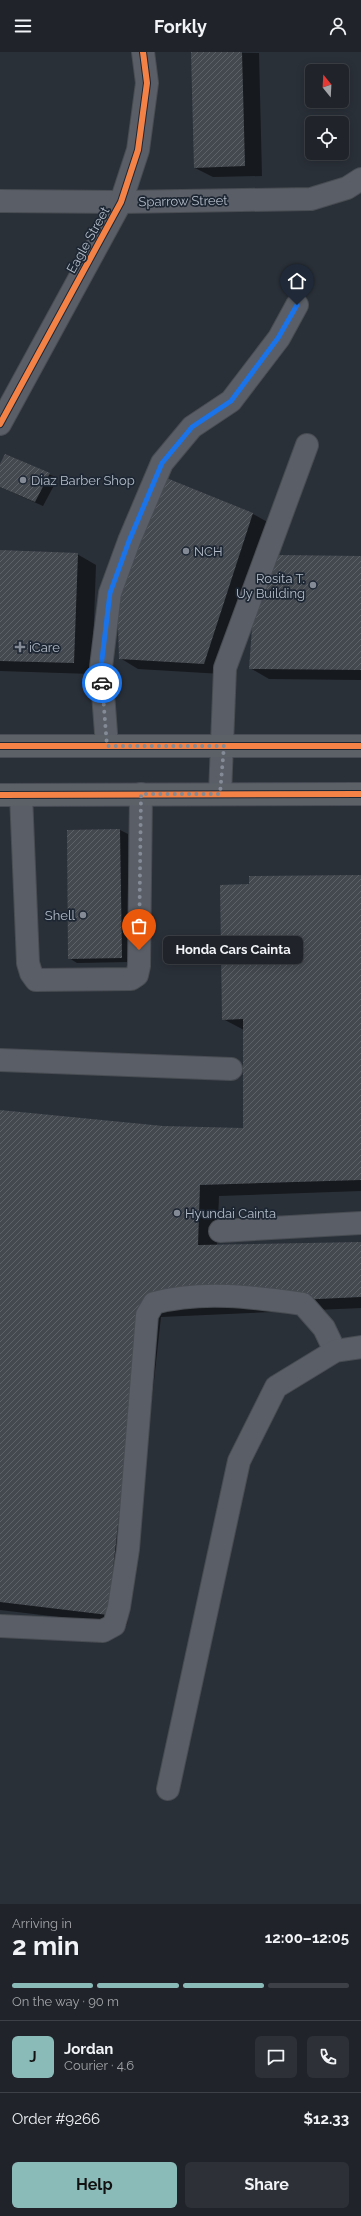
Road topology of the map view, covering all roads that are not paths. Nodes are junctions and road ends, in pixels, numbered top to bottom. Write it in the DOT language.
graph roads {
  1 [pos="143,52"];
  2 [pos="361,179"];
  3 [pos="0,201"];
  4 [pos="121,202"];
  5 [pos="297,305"];
  6 [pos="0,424"];
  7 [pos="307,445"];
  8 [pos="0,746"];
  9 [pos="107,746"];
  10 [pos="224,746"];
  11 [pos="361,746"];
  12 [pos="141,794"];
  13 [pos="220,794"];
  14 [pos="361,794"];
  15 [pos="10,795"];
  16 [pos="0,1060"];
  17 [pos="231,1069"];
  18 [pos="361,1223"];
  19 [pos="220,1231"];
  20 [pos="361,1347"];
  21 [pos="335,1352"];
  22 [pos="0,1626"];
  23 [pos="168,1789"];
  1 -- 4 [label="street, Eagle Street"];
  2 -- 4 [label="street, Sparrow Street"];
  3 -- 4 [label="street, Sparrow Street"];
  4 -- 6 [label="street, Eagle Street"];
  5 -- 9 [label="street"];
  7 -- 10 [label="street"];
  8 -- 9 [label="main road"];
  9 -- 10 [label="main road"];
  10 -- 11 [label="main road"];
  10 -- 13 [label="street"];
  12 -- 13 [label="main road"];
  12 -- 15 [label="main road"];
  12 -- 15 [label="street"];
  13 -- 14 [label="main road"];
  16 -- 17 [label="street"];
  18 -- 19 [label="street"];
  20 -- 21 [label="street"];
  21 -- 22 [label="street"];
  21 -- 23 [label="street"];
}
